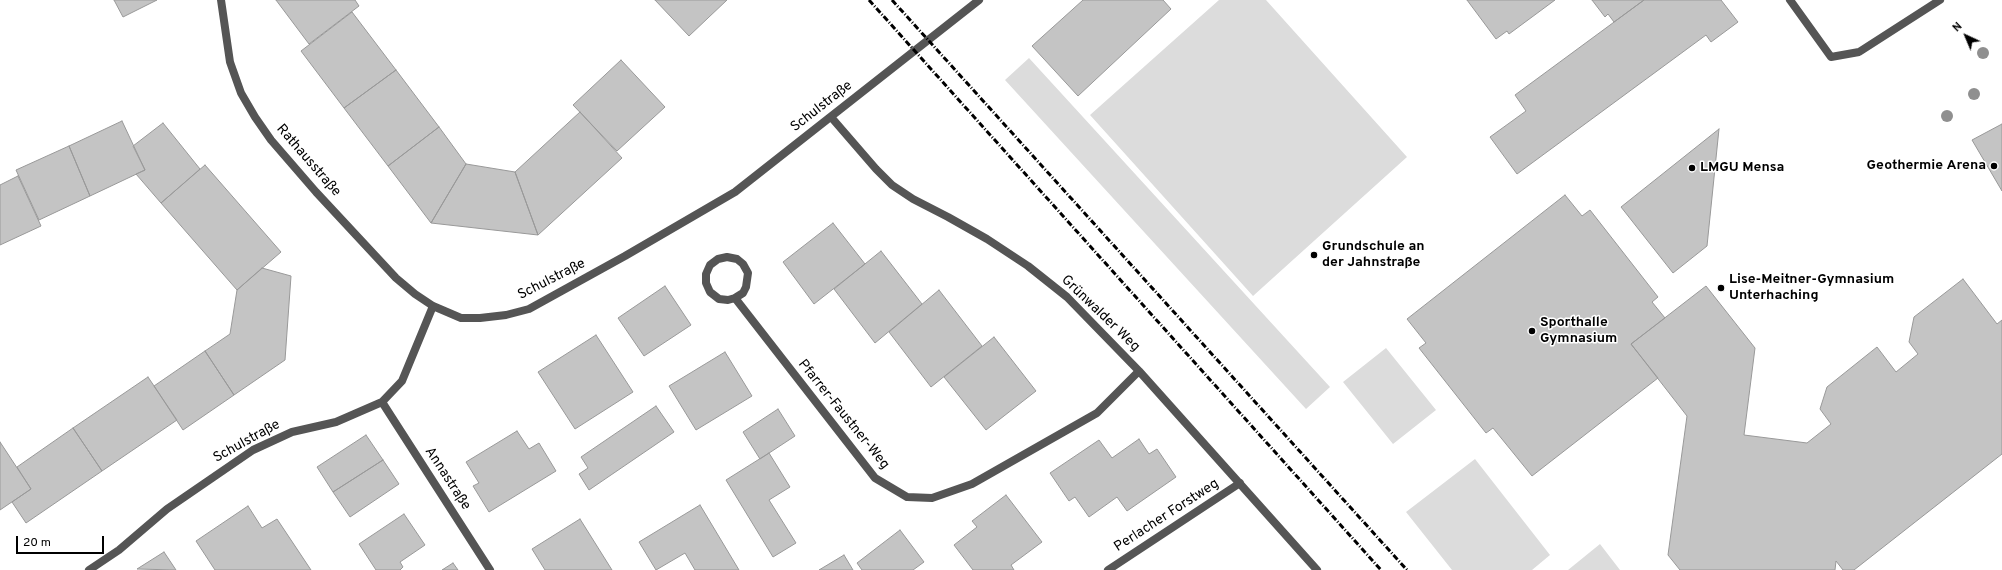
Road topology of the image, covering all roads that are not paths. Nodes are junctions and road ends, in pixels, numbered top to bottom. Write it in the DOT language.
graph roads {
  1 [pos="221,0"];
  2 [pos="979,0"];
  3 [pos="1790,0"];
  4 [pos="1940,0"];
  5 [pos="832,117"];
  6 [pos="735,298"];
  7 [pos="433,306"];
  8 [pos="1139,371"];
  9 [pos="382,402"];
  10 [pos="1240,483"];
  11 [pos="89,570"];
  12 [pos="490,570"];
  13 [pos="1108,570"];
  14 [pos="1317,570"];
  1 -- 7 [label="street, Rathausstraße"];
  2 -- 5 [label="street, Schulstraße"];
  3 -- 4 [label="street"];
  5 -- 7 [label="street, Schulstraße"];
  5 -- 8 [label="street, Grünwalder Weg"];
  6 -- 6 [label="street"];
  6 -- 8 [label="street, Pfarrer-Faustner-Weg"];
  7 -- 9 [label="street, Schulstraße"];
  8 -- 10 [label="street, Grünwalder Weg"];
  9 -- 11 [label="street, Schulstraße"];
  9 -- 12 [label="street, Annastraße"];
  10 -- 13 [label="street, Perlacher Forstweg"];
  10 -- 14 [label="street, Grünwalder Weg"];
}
